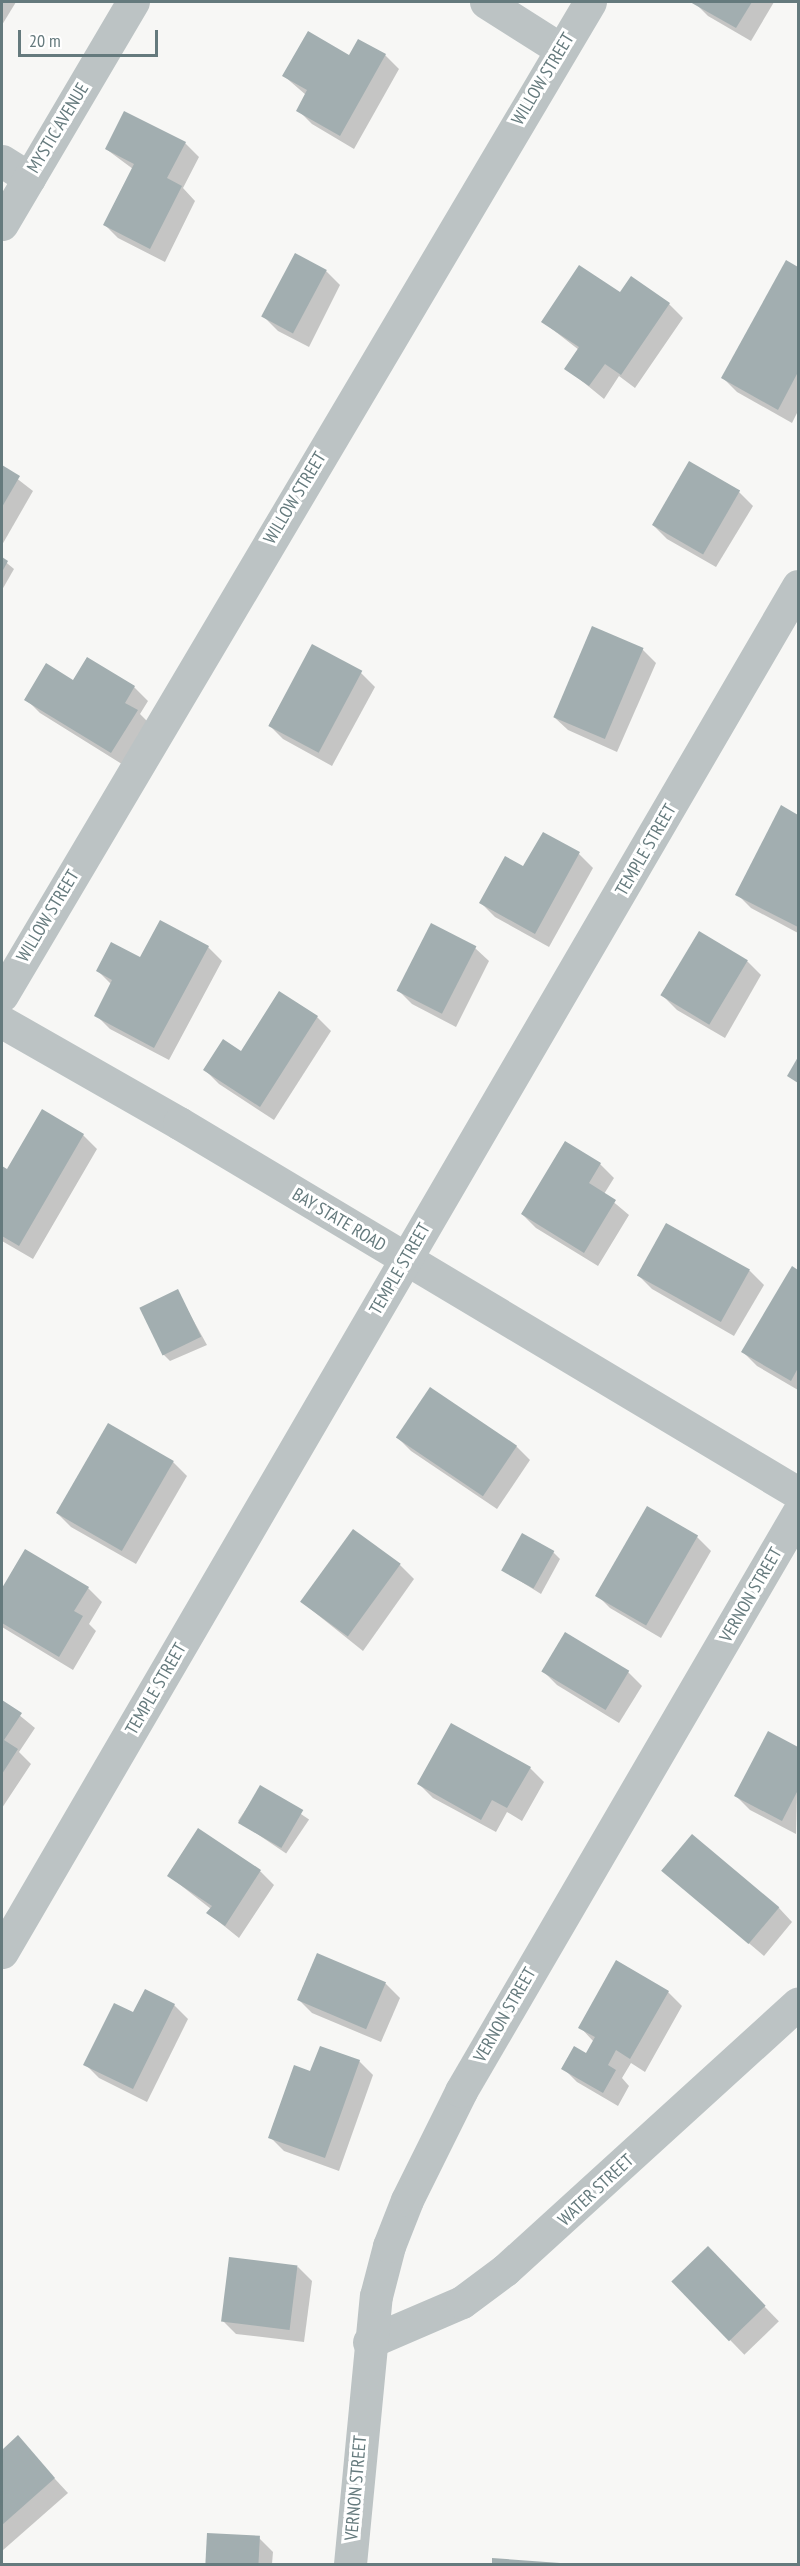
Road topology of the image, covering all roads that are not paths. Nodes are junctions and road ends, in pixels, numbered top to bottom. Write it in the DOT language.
graph roads {
  1 [pos="134,2"];
  2 [pos="486,2"];
  3 [pos="590,2"];
  4 [pos="560,49"];
  5 [pos="2,161"];
  6 [pos="29,178"];
  7 [pos="2,224"];
  8 [pos="798,586"];
  9 [pos="2,994"];
  10 [pos="2,1022"];
  11 [pos="405,1260"];
  12 [pos="798,1493"];
  13 [pos="798,1513"];
  14 [pos="2,1952"];
  15 [pos="798,2003"];
  16 [pos="369,2342"];
  17 [pos="350,2565"];
  1 -- 6 [label="street, MYSTIC AVENUE"];
  2 -- 4 [label="street"];
  3 -- 4 [label="street, WILLOW STREET"];
  4 -- 9 [label="street, WILLOW STREET"];
  5 -- 6 [label="street"];
  6 -- 7 [label="street, MYSTIC AVENUE"];
  8 -- 11 [label="street, TEMPLE STREET"];
  10 -- 11 [label="street, BAY STATE ROAD"];
  11 -- 12 [label="street, BAY STATE ROAD"];
  11 -- 14 [label="street, TEMPLE STREET"];
  13 -- 16 [label="street, VERNON STREET"];
  15 -- 16 [label="street, WATER STREET"];
  16 -- 17 [label="street, VERNON STREET"];
}
